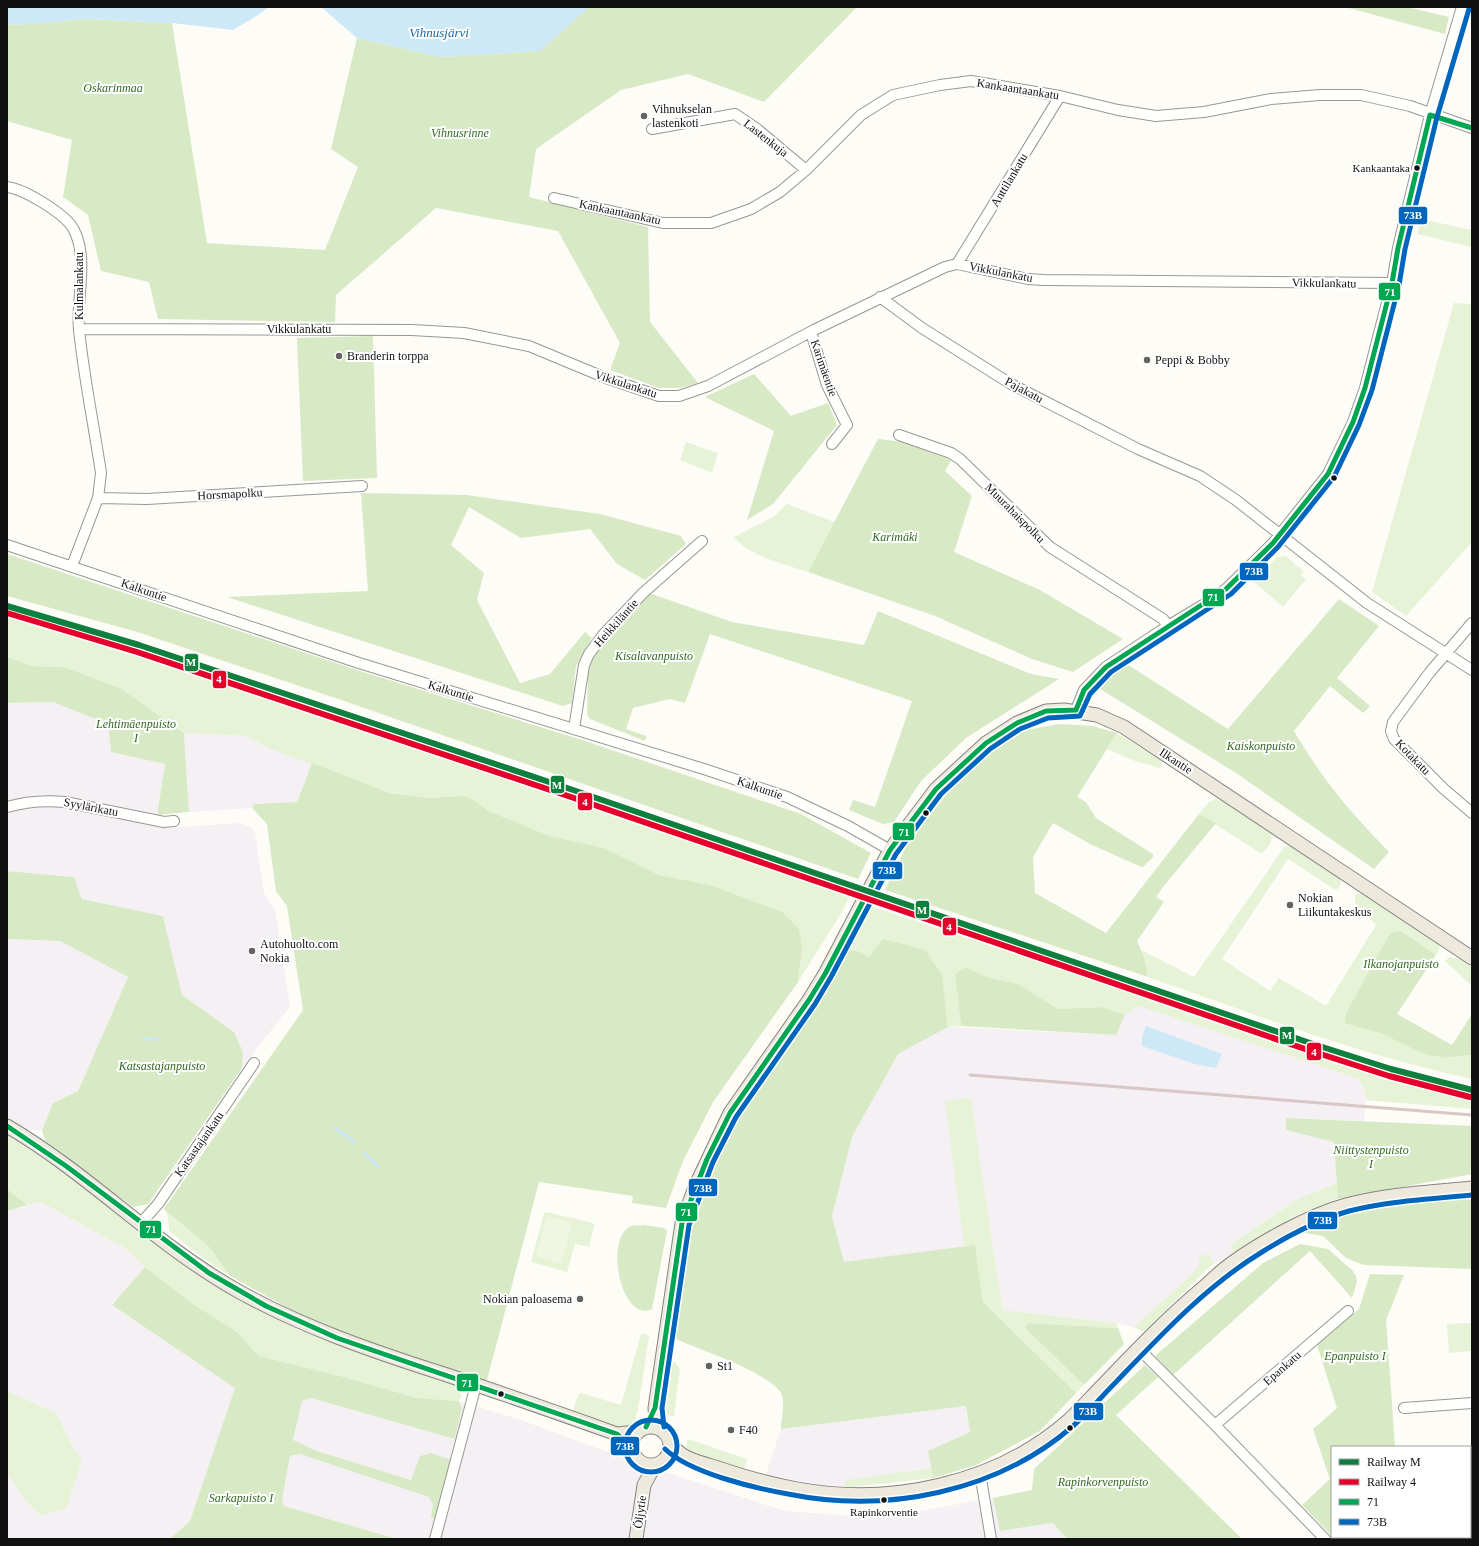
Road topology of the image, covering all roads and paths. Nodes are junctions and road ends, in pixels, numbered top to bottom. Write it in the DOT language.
graph roads {
  1 [pos="1462,7"];
  2 [pos="1060,96"];
  3 [pos="1430,114"];
  4 [pos="1472,128"];
  5 [pos="652,129"];
  6 [pos="806,170"];
  7 [pos="7,187"];
  8 [pos="554,198"];
  9 [pos="957,264"];
  10 [pos="1392,283"];
  11 [pos="880,297"];
  12 [pos="79,329"];
  13 [pos="811,332"];
  14 [pos="899,436"];
  15 [pos="832,444"];
  16 [pos="362,486"];
  17 [pos="98,498"];
  18 [pos="1280,535"];
  19 [pos="702,542"];
  20 [pos="7,544"];
  21 [pos="72,566"];
  22 [pos="1472,623"];
  23 [pos="1168,626"];
  24 [pos="1446,654"];
  25 [pos="1472,670"];
  26 [pos="1076,710"];
  27 [pos="574,729"];
  28 [pos="7,807"];
  29 [pos="1472,813"];
  30 [pos="174,821"];
  31 [pos="890,850"];
  32 [pos="1472,958"];
  33 [pos="254,1062"];
  34 [pos="7,1126"];
  35 [pos="1472,1188"];
  36 [pos="141,1223"];
  37 [pos="1348,1311"];
  38 [pos="1138,1348"];
  39 [pos="476,1385"];
  40 [pos="1472,1403"];
  41 [pos="1404,1408"];
  42 [pos="1215,1425"];
  43 [pos="647,1429"];
  44 [pos="617,1434"];
  45 [pos="670,1444"];
  46 [pos="632,1448"];
  47 [pos="686,1458"];
  48 [pos="639,1461"];
  49 [pos="660,1462"];
  50 [pos="980,1473"];
  51 [pos="644,1485"];
  52 [pos="435,1539"];
  53 [pos="636,1539"];
  54 [pos="991,1539"];
  55 [pos="1325,1539"];
  1 -- 3 [label="street"];
  2 -- 3 [label="street, Kankaantaankatu"];
  2 -- 6 [label="street, Kankaantaankatu"];
  2 -- 9 [label="street, Anttilankatu"];
  3 -- 4 [label="street, Kankaantaankatu"];
  3 -- 10 [label="street"];
  5 -- 6 [label="street, Lastenkuja"];
  6 -- 8 [label="street, Kankaantaankatu"];
  7 -- 12 [label="street, Kulmalankatu"];
  9 -- 10 [label="street, Vikkulankatu"];
  9 -- 11 [label="street, Vikkulankatu"];
  10 -- 18 [label="street"];
  11 -- 13 [label="street, Vikkulankatu"];
  11 -- 18 [label="street, Pajakatu"];
  12 -- 13 [label="street, Vikkulankatu"];
  12 -- 17 [label="street"];
  13 -- 15 [label="street, Karimäentie"];
  14 -- 23 [label="street, Muurahaispolku"];
  16 -- 17 [label="street, Horsmapolku"];
  17 -- 21 [label="street"];
  18 -- 23 [label="street"];
  18 -- 24 [label="street, Pajakatu"];
  19 -- 27 [label="street, Heikkiläntie"];
  20 -- 21 [label="street, Kalkuntie"];
  21 -- 27 [label="street, Kalkuntie"];
  22 -- 24 [label="street"];
  23 -- 26 [label="street"];
  24 -- 25 [label="street, Pajakatu"];
  24 -- 29 [label="street, Kotakatu"];
  26 -- 31 [label="main road, Ilkantie"];
  26 -- 32 [label="main road, Ilkantie"];
  27 -- 31 [label="street, Kalkuntie"];
  28 -- 30 [label="street, Syylärikatu"];
  31 -- 43 [label="main road"];
  33 -- 36 [label="street, Katsastajankatu"];
  34 -- 36 [label="main road"];
  35 -- 38 [label="main road"];
  36 -- 39 [label="main road"];
  37 -- 42 [label="street, Epankatu"];
  38 -- 42 [label="street"];
  38 -- 50 [label="main road"];
  39 -- 44 [label="main road"];
  39 -- 52 [label="street"];
  40 -- 41 [label="street"];
  42 -- 55 [label="street"];
  43 -- 44 [label="main road"];
  43 -- 45 [label="main road"];
  43 -- 46 [label="main road"];
  44 -- 46 [label="main road"];
  45 -- 47 [label="main road"];
  45 -- 49 [label="main road"];
  46 -- 48 [label="main road"];
  47 -- 49 [label="main road"];
  47 -- 50 [label="main road"];
  48 -- 49 [label="main road"];
  48 -- 51 [label="main road, Öljytie"];
  49 -- 51 [label="main road, Öljytie"];
  50 -- 54 [label="street"];
  51 -- 53 [label="main road, Öljytie"];
}
